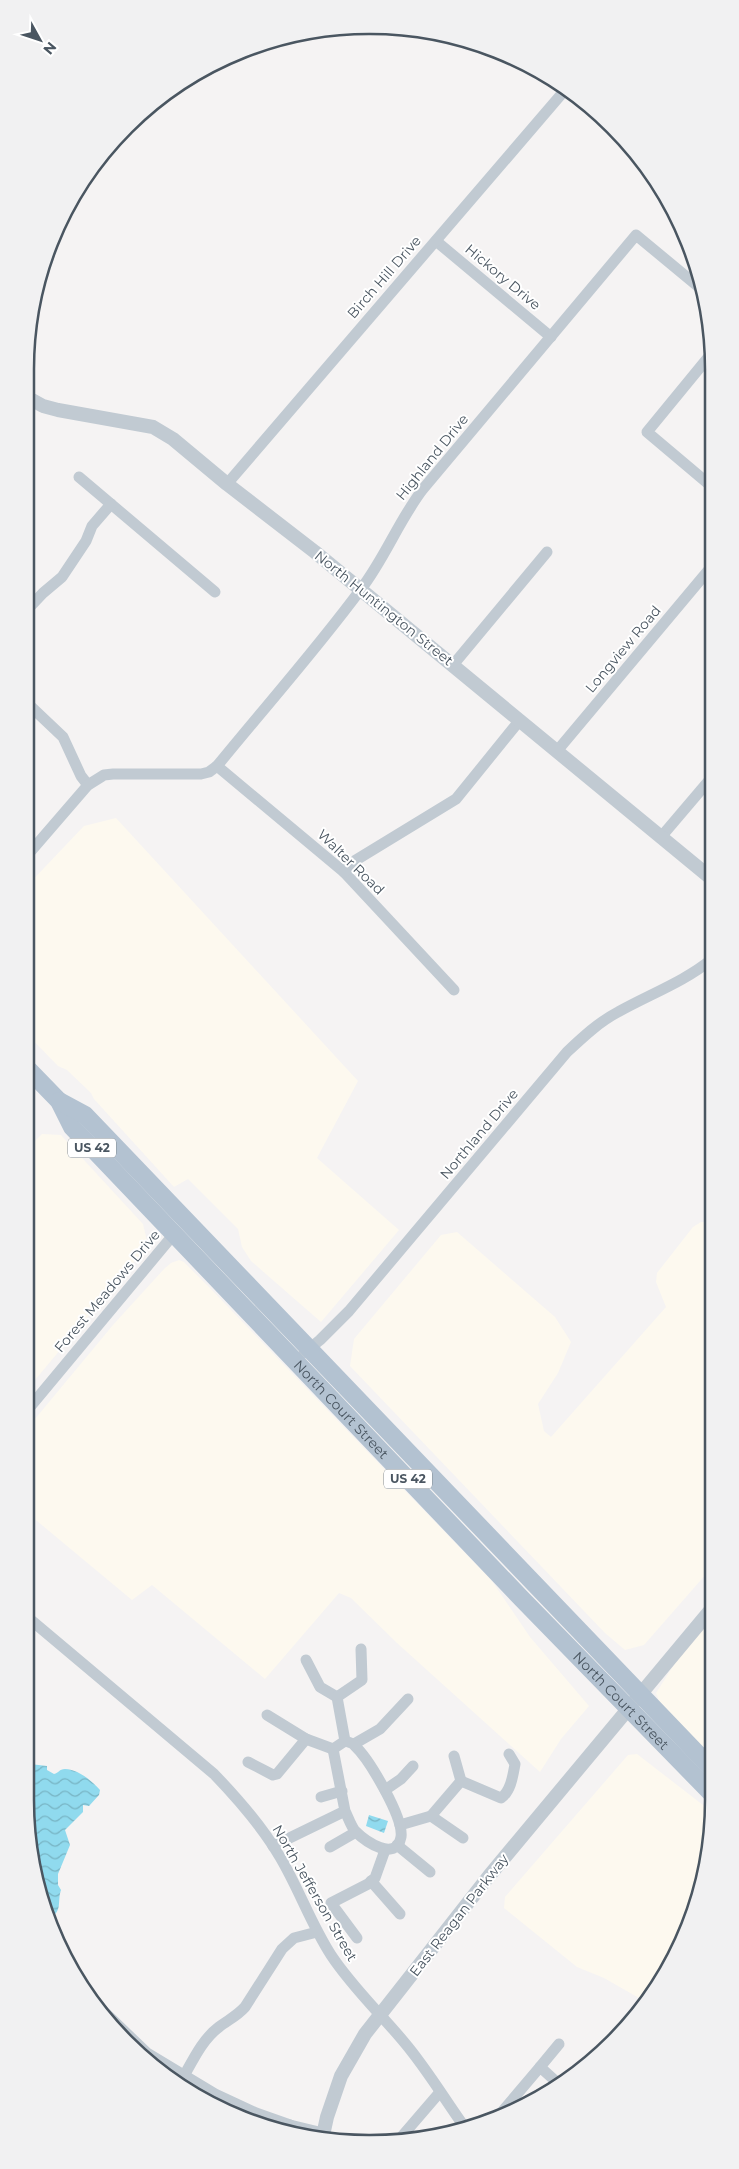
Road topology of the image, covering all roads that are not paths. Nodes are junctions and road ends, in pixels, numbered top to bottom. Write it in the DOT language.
graph roads {
  1 [pos="562,94"];
  2 [pos="436,241"];
  3 [pos="694,283"];
  4 [pos="551,336"];
  5 [pos="705,361"];
  6 [pos="34,401"];
  7 [pos="79,477"];
  8 [pos="705,481"];
  9 [pos="227,484"];
  10 [pos="111,504"];
  11 [pos="547,552"];
  12 [pos="705,574"];
  13 [pos="361,590"];
  14 [pos="215,592"];
  15 [pos="34,602"];
  16 [pos="453,665"];
  17 [pos="34,710"];
  18 [pos="520,720"];
  19 [pos="557,751"];
  20 [pos="217,766"];
  21 [pos="88,785"];
  22 [pos="705,785"];
  23 [pos="661,837"];
  24 [pos="34,848"];
  25 [pos="344,872"];
  26 [pos="705,873"];
  27 [pos="705,964"];
  28 [pos="454,990"];
  29 [pos="34,1076"];
  30 [pos="59,1102"];
  31 [pos="174,1234"];
  32 [pos="310,1348"];
  33 [pos="294,1360"];
  34 [pos="34,1401"];
  35 [pos="705,1617"];
  36 [pos="34,1623"];
  37 [pos="361,1649"];
  38 [pos="306,1660"];
  39 [pos="640,1694"];
  40 [pos="337,1697"];
  41 [pos="408,1699"];
  42 [pos="628,1708"];
  43 [pos="267,1715"];
  44 [pos="306,1739"];
  45 [pos="349,1743"];
  46 [pos="333,1749"];
  47 [pos="509,1754"];
  48 [pos="454,1756"];
  49 [pos="248,1762"];
  50 [pos="705,1762"];
  51 [pos="413,1766"];
  52 [pos="461,1781"];
  53 [pos="705,1787"];
  54 [pos="385,1790"];
  55 [pos="342,1791"];
  56 [pos="321,1797"];
  57 [pos="345,1811"];
  58 [pos="432,1816"];
  59 [pos="400,1825"];
  60 [pos="356,1832"];
  61 [pos="463,1838"];
  62 [pos="397,1845"];
  63 [pos="273,1846"];
  64 [pos="330,1847"];
  65 [pos="385,1850"];
  66 [pos="430,1872"];
  67 [pos="371,1881"];
  68 [pos="400,1914"];
  69 [pos="317,1932"];
  70 [pos="357,1938"];
  71 [pos="379,2014"];
  72 [pos="559,2044"];
  73 [pos="164,2065"];
  74 [pos="540,2067"];
  75 [pos="184,2076"];
  76 [pos="554,2080"];
  77 [pos="201,2089"];
  78 [pos="440,2092"];
  79 [pos="226,2103"];
  80 [pos="507,2106"];
  81 [pos="275,2121"];
  82 [pos="461,2122"];
  83 [pos="324,2132"];
  84 [pos="405,2133"];
  1 -- 2 [label="street, Birch Hill Drive"];
  2 -- 4 [label="street, Hickory Drive"];
  2 -- 9 [label="street, Birch Hill Drive"];
  3 -- 4 [label="street, Highland Drive"];
  4 -- 13 [label="street, Highland Drive"];
  5 -- 8 [label="street"];
  6 -- 9 [label="street, North Huntington Street"];
  7 -- 10 [label="street"];
  9 -- 13 [label="street, North Huntington Street"];
  10 -- 14 [label="street"];
  10 -- 15 [label="street"];
  11 -- 16 [label="street"];
  12 -- 19 [label="street, Longview Road"];
  13 -- 16 [label="street, North Huntington Street"];
  13 -- 20 [label="street, Highland Drive"];
  16 -- 18 [label="street, North Huntington Street"];
  17 -- 21 [label="street"];
  18 -- 19 [label="street, North Huntington Street"];
  18 -- 25 [label="street"];
  19 -- 23 [label="street, North Huntington Street"];
  20 -- 21 [label="street"];
  20 -- 25 [label="street, Walter Road"];
  21 -- 24 [label="street"];
  22 -- 23 [label="street"];
  23 -- 26 [label="street, North Huntington Street"];
  25 -- 28 [label="street, Walter Road"];
  27 -- 32 [label="street, Northland Drive"];
  29 -- 30 [label="main road, North Court Street / US 42"];
  30 -- 31 [label="main road, North Court Street / US 42"];
  30 -- 32 [label="main road, North Court Street / US 42"];
  31 -- 33 [label="main road, North Court Street / US 42"];
  31 -- 34 [label="street, Forest Meadows Drive"];
  32 -- 33 [label="street, Northland Drive"];
  32 -- 39 [label="main road, North Court Street / US 42"];
  33 -- 42 [label="main road, North Court Street / US 42"];
  35 -- 39 [label="street, East Reagan Parkway"];
  36 -- 63 [label="street, North Jefferson Street"];
  37 -- 40 [label="street"];
  38 -- 40 [label="street"];
  39 -- 42 [label="street, East Reagan Parkway"];
  39 -- 50 [label="main road, North Court Street / US 42"];
  40 -- 45 [label="street"];
  41 -- 45 [label="street"];
  42 -- 53 [label="main road, North Court Street / US 42"];
  42 -- 71 [label="street, East Reagan Parkway"];
  43 -- 44 [label="street"];
  44 -- 46 [label="street"];
  44 -- 49 [label="street"];
  45 -- 46 [label="street"];
  45 -- 54 [label="street"];
  46 -- 55 [label="street"];
  47 -- 52 [label="street"];
  48 -- 52 [label="street"];
  51 -- 54 [label="street"];
  52 -- 58 [label="street"];
  54 -- 59 [label="street"];
  55 -- 56 [label="street"];
  55 -- 57 [label="street"];
  57 -- 60 [label="street"];
  57 -- 63 [label="street"];
  58 -- 59 [label="street"];
  58 -- 61 [label="street"];
  59 -- 62 [label="street"];
  60 -- 64 [label="street"];
  60 -- 65 [label="street"];
  62 -- 65 [label="street"];
  62 -- 66 [label="street"];
  63 -- 69 [label="street, North Jefferson Street"];
  65 -- 67 [label="street"];
  67 -- 68 [label="street"];
  67 -- 70 [label="street"];
  69 -- 71 [label="street, North Jefferson Street"];
  69 -- 75 [label="street"];
  71 -- 78 [label="street, North Jefferson Street"];
  71 -- 83 [label="street, East Reagan Parkway"];
  72 -- 74 [label="street"];
  73 -- 75 [label="street"];
  74 -- 76 [label="street"];
  74 -- 80 [label="street"];
  75 -- 77 [label="street"];
  78 -- 82 [label="street, North Jefferson Street"];
  78 -- 84 [label="street"];
  79 -- 81 [label="street"];
}
